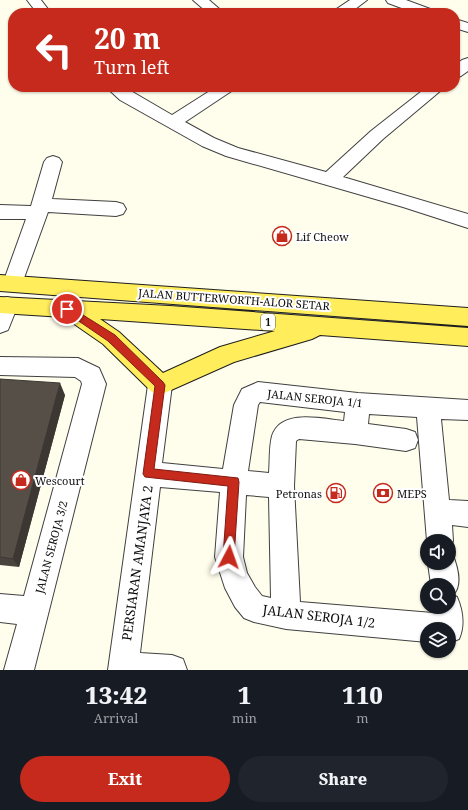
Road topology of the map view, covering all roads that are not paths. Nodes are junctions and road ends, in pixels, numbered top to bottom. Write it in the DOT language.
graph roads {
  1 [pos="34,0"];
  2 [pos="200,0"];
  3 [pos="360,0"];
  4 [pos="393,0"];
  5 [pos="40,8"];
  6 [pos="210,8"];
  7 [pos="348,8"];
  8 [pos="415,8"];
  9 [pos="468,63"];
  10 [pos="460,69"];
  11 [pos="122,92"];
  12 [pos="219,92"];
  13 [pos="432,92"];
  14 [pos="173,122"];
  15 [pos="53,162"];
  16 [pos="330,179"];
  17 [pos="39,209"];
  18 [pos="116,209"];
  19 [pos="0,212"];
  20 [pos="468,221"];
  21 [pos="6,283"];
  22 [pos="67,309"];
  23 [pos="2,312"];
  24 [pos="468,317"];
  25 [pos="328,326"];
  26 [pos="468,337"];
  27 [pos="0,366"];
  28 [pos="160,385"];
  29 [pos="358,403"];
  30 [pos="428,407"];
  31 [pos="468,410"];
  32 [pos="356,433"];
  33 [pos="406,440"];
  34 [pos="149,474"];
  35 [pos="234,482"];
  36 [pos="281,486"];
  37 [pos="437,511"];
  38 [pos="468,514"];
  39 [pos="439,534"];
  40 [pos="0,608"];
  41 [pos="34,611"];
  42 [pos="286,615"];
  43 [pos="420,627"];
  44 [pos="456,630"];
  45 [pos="468,631"];
  46 [pos="123,668"];
  47 [pos="19,670"];
  48 [pos="172,670"];
  1 -- 5 [label="street"];
  2 -- 6 [label="street"];
  3 -- 7 [label="street"];
  4 -- 8 [label="street"];
  9 -- 10 [label="street"];
  11 -- 14 [label="street"];
  12 -- 14 [label="street"];
  13 -- 16 [label="street"];
  14 -- 16 [label="street"];
  15 -- 17 [label="street"];
  16 -- 20 [label="street"];
  17 -- 18 [label="street"];
  17 -- 19 [label="street"];
  17 -- 21 [label="street"];
  21 -- 24 [label="main road, JALAN BUTTERWORTH-ALOR SETAR / 1"];
  22 -- 23 [label="main road, JALAN BUTTERWORTH-ALOR SETAR / 1"];
  22 -- 25 [label="main road, JALAN BUTTERWORTH-ALOR SETAR / 1"];
  22 -- 28 [label="main road"];
  25 -- 26 [label="main road, JALAN BUTTERWORTH-ALOR SETAR / 1"];
  25 -- 28 [label="main road"];
  27 -- 41 [label="street, JALAN SEROJA 3/2"];
  28 -- 34 [label="street, PERSIARAN AMANJAYA 2"];
  29 -- 30 [label="street, JALAN SEROJA 1/1"];
  29 -- 32 [label="street"];
  29 -- 35 [label="street, JALAN SEROJA 1/1"];
  30 -- 31 [label="street, JALAN SEROJA 1/1"];
  30 -- 37 [label="street"];
  32 -- 33 [label="street"];
  32 -- 36 [label="street"];
  34 -- 35 [label="street"];
  34 -- 46 [label="street, PERSIARAN AMANJAYA 2"];
  35 -- 36 [label="street"];
  35 -- 42 [label="street, JALAN SEROJA 1/2"];
  36 -- 42 [label="street"];
  37 -- 38 [label="street"];
  37 -- 39 [label="street"];
  40 -- 41 [label="street"];
  41 -- 47 [label="street, JALAN SEROJA 3/2"];
  42 -- 43 [label="street, JALAN SEROJA 1/2"];
  44 -- 45 [label="street"];
  46 -- 48 [label="street"];
}
